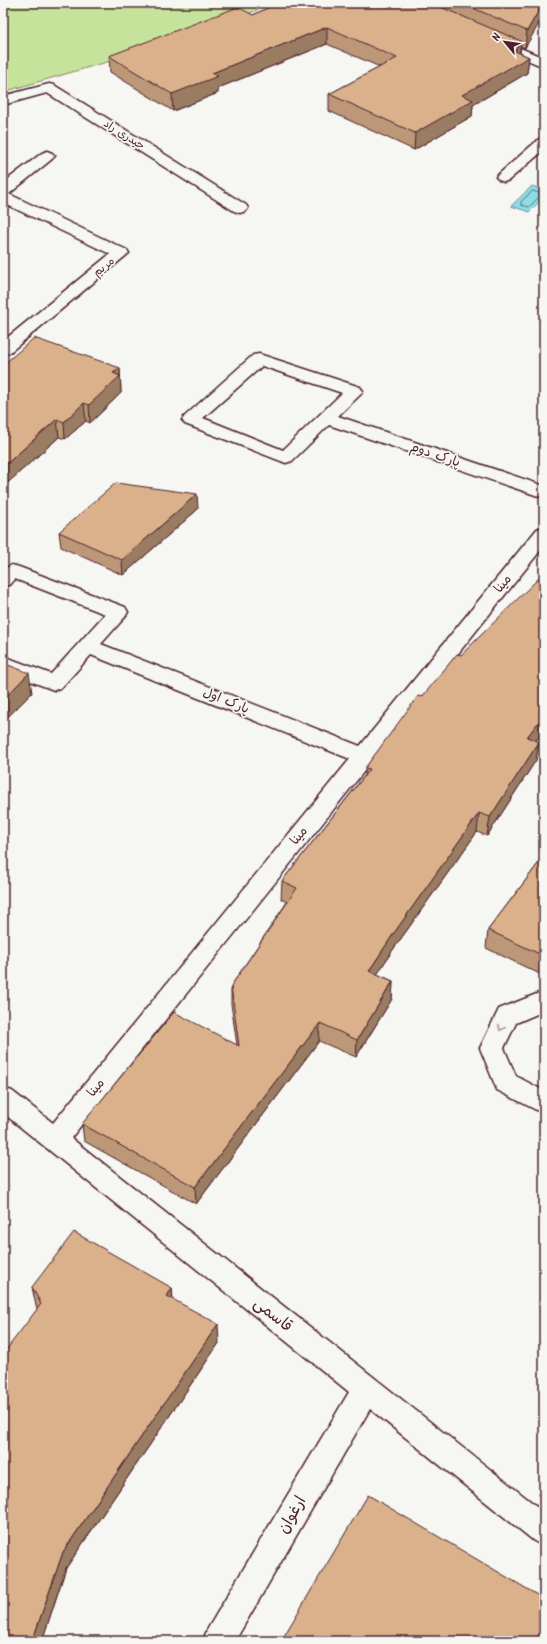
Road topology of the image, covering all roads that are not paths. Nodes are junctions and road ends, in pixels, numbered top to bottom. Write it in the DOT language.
graph roads {
  1 [pos="479,34"];
  2 [pos="544,63"];
  3 [pos="3,101"];
  4 [pos="544,142"];
  5 [pos="47,156"];
  6 [pos="504,177"];
  7 [pos="3,191"];
  8 [pos="3,196"];
  9 [pos="240,208"];
  10 [pos="3,349"];
  11 [pos="326,418"];
  12 [pos="544,492"];
  13 [pos="544,533"];
  14 [pos="3,580"];
  15 [pos="89,647"];
  16 [pos="3,663"];
  17 [pos="364,756"];
  18 [pos="544,1001"];
  19 [pos="3,1098"];
  20 [pos="544,1103"];
  21 [pos="55,1139"];
  22 [pos="366,1389"];
  23 [pos="544,1531"];
  24 [pos="218,1641"];
  1 -- 2 [label="street"];
  3 -- 9 [label="street, حیدری راد"];
  4 -- 6 [label="street"];
  5 -- 7 [label="street"];
  8 -- 10 [label="street, مریم"];
  11 -- 11 [label="street"];
  11 -- 12 [label="street, پارک دوم"];
  13 -- 17 [label="street, مینا"];
  14 -- 15 [label="street"];
  15 -- 16 [label="street"];
  15 -- 17 [label="street, پارک اول"];
  17 -- 21 [label="street, مینا"];
  18 -- 20 [label="street, one-way"];
  19 -- 21 [label="street, قاسمی"];
  21 -- 22 [label="street, قاسمی"];
  22 -- 23 [label="street, قاسمی"];
  22 -- 24 [label="street, ارغوان"];
}
